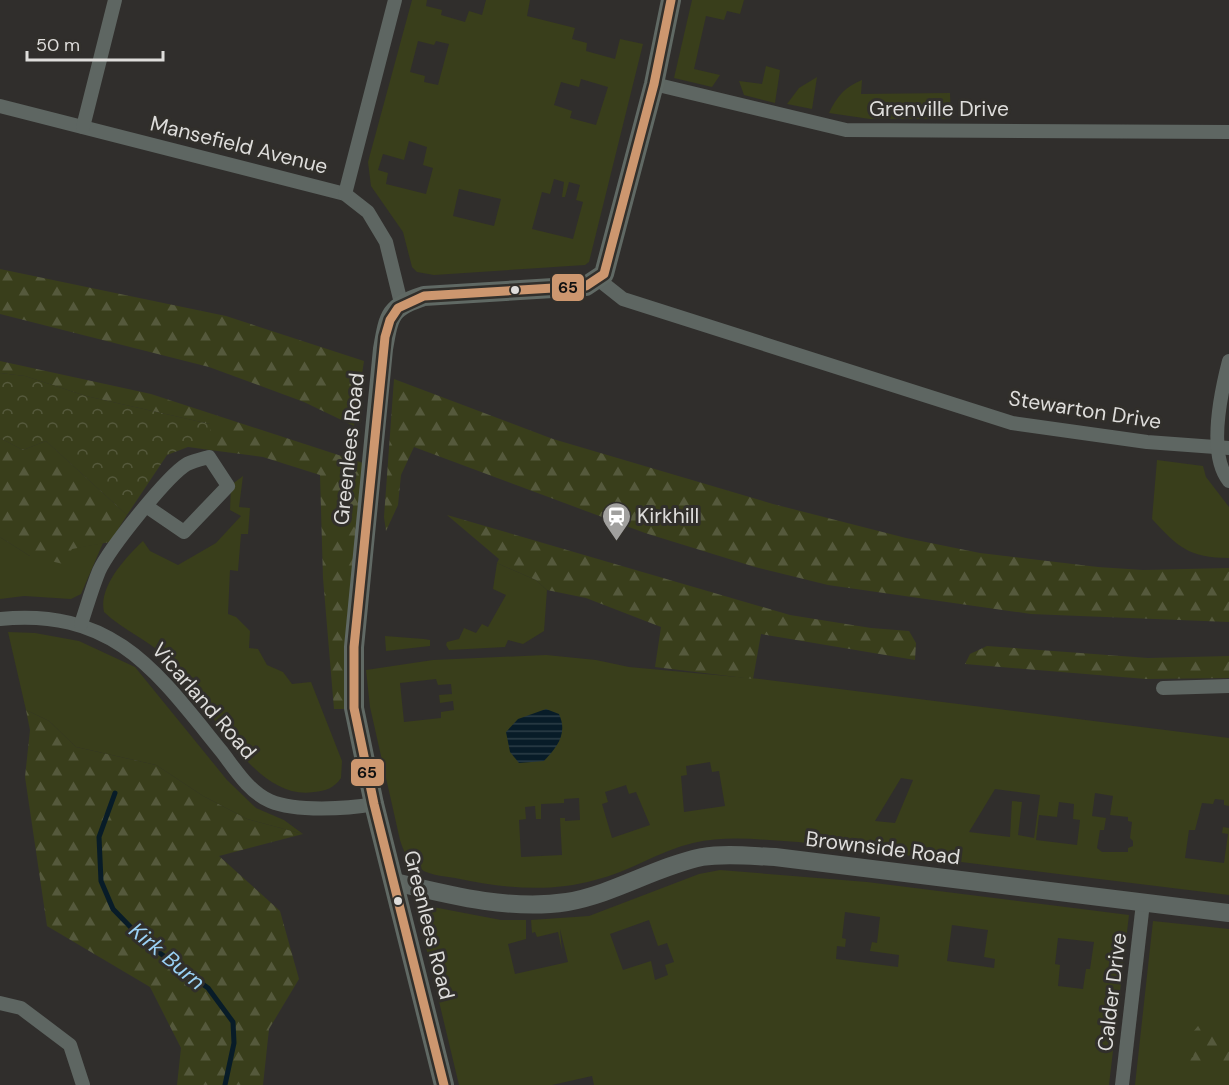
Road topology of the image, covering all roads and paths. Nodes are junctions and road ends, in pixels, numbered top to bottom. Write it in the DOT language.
graph roads {
  1 [pos="115,0"];
  2 [pos="395,0"];
  3 [pos="672,0"];
  4 [pos="654,84"];
  5 [pos="0,106"];
  6 [pos="83,127"];
  7 [pos="1229,132"];
  8 [pos="345,194"];
  9 [pos="598,280"];
  10 [pos="401,303"];
  11 [pos="1229,361"];
  12 [pos="1224,448"];
  13 [pos="1229,481"];
  14 [pos="146,506"];
  15 [pos="0,619"];
  16 [pos="81,624"];
  17 [pos="1229,686"];
  18 [pos="1164,688"];
  19 [pos="374,804"];
  20 [pos="395,882"];
  21 [pos="1143,903"];
  22 [pos="1229,913"];
  23 [pos="0,1003"];
  24 [pos="83,1085"];
  25 [pos="444,1085"];
  26 [pos="1122,1085"];
  1 -- 6 [label="street"];
  2 -- 8 [label="street"];
  3 -- 4 [label="main road"];
  4 -- 7 [label="street, Grenville Drive"];
  4 -- 9 [label="main road"];
  5 -- 6 [label="street, Mansefield Avenue"];
  6 -- 8 [label="street, Mansefield Avenue"];
  8 -- 10 [label="street, Mansefield Avenue"];
  9 -- 10 [label="main road"];
  9 -- 12 [label="street, Stewarton Drive"];
  10 -- 19 [label="main road, Greenlees Road"];
  11 -- 12 [label="street"];
  12 -- 13 [label="street"];
  14 -- 14 [label="street"];
  14 -- 16 [label="street"];
  15 -- 16 [label="street, Vicarland Road"];
  16 -- 19 [label="street, Vicarland Road"];
  17 -- 18 [label="street"];
  19 -- 20 [label="main road, Greenlees Road"];
  20 -- 21 [label="street, Brownside Road"];
  20 -- 25 [label="main road, Greenlees Road"];
  21 -- 22 [label="street, Brownside Road"];
  21 -- 26 [label="street, Calder Drive"];
  23 -- 24 [label="street"];
}
